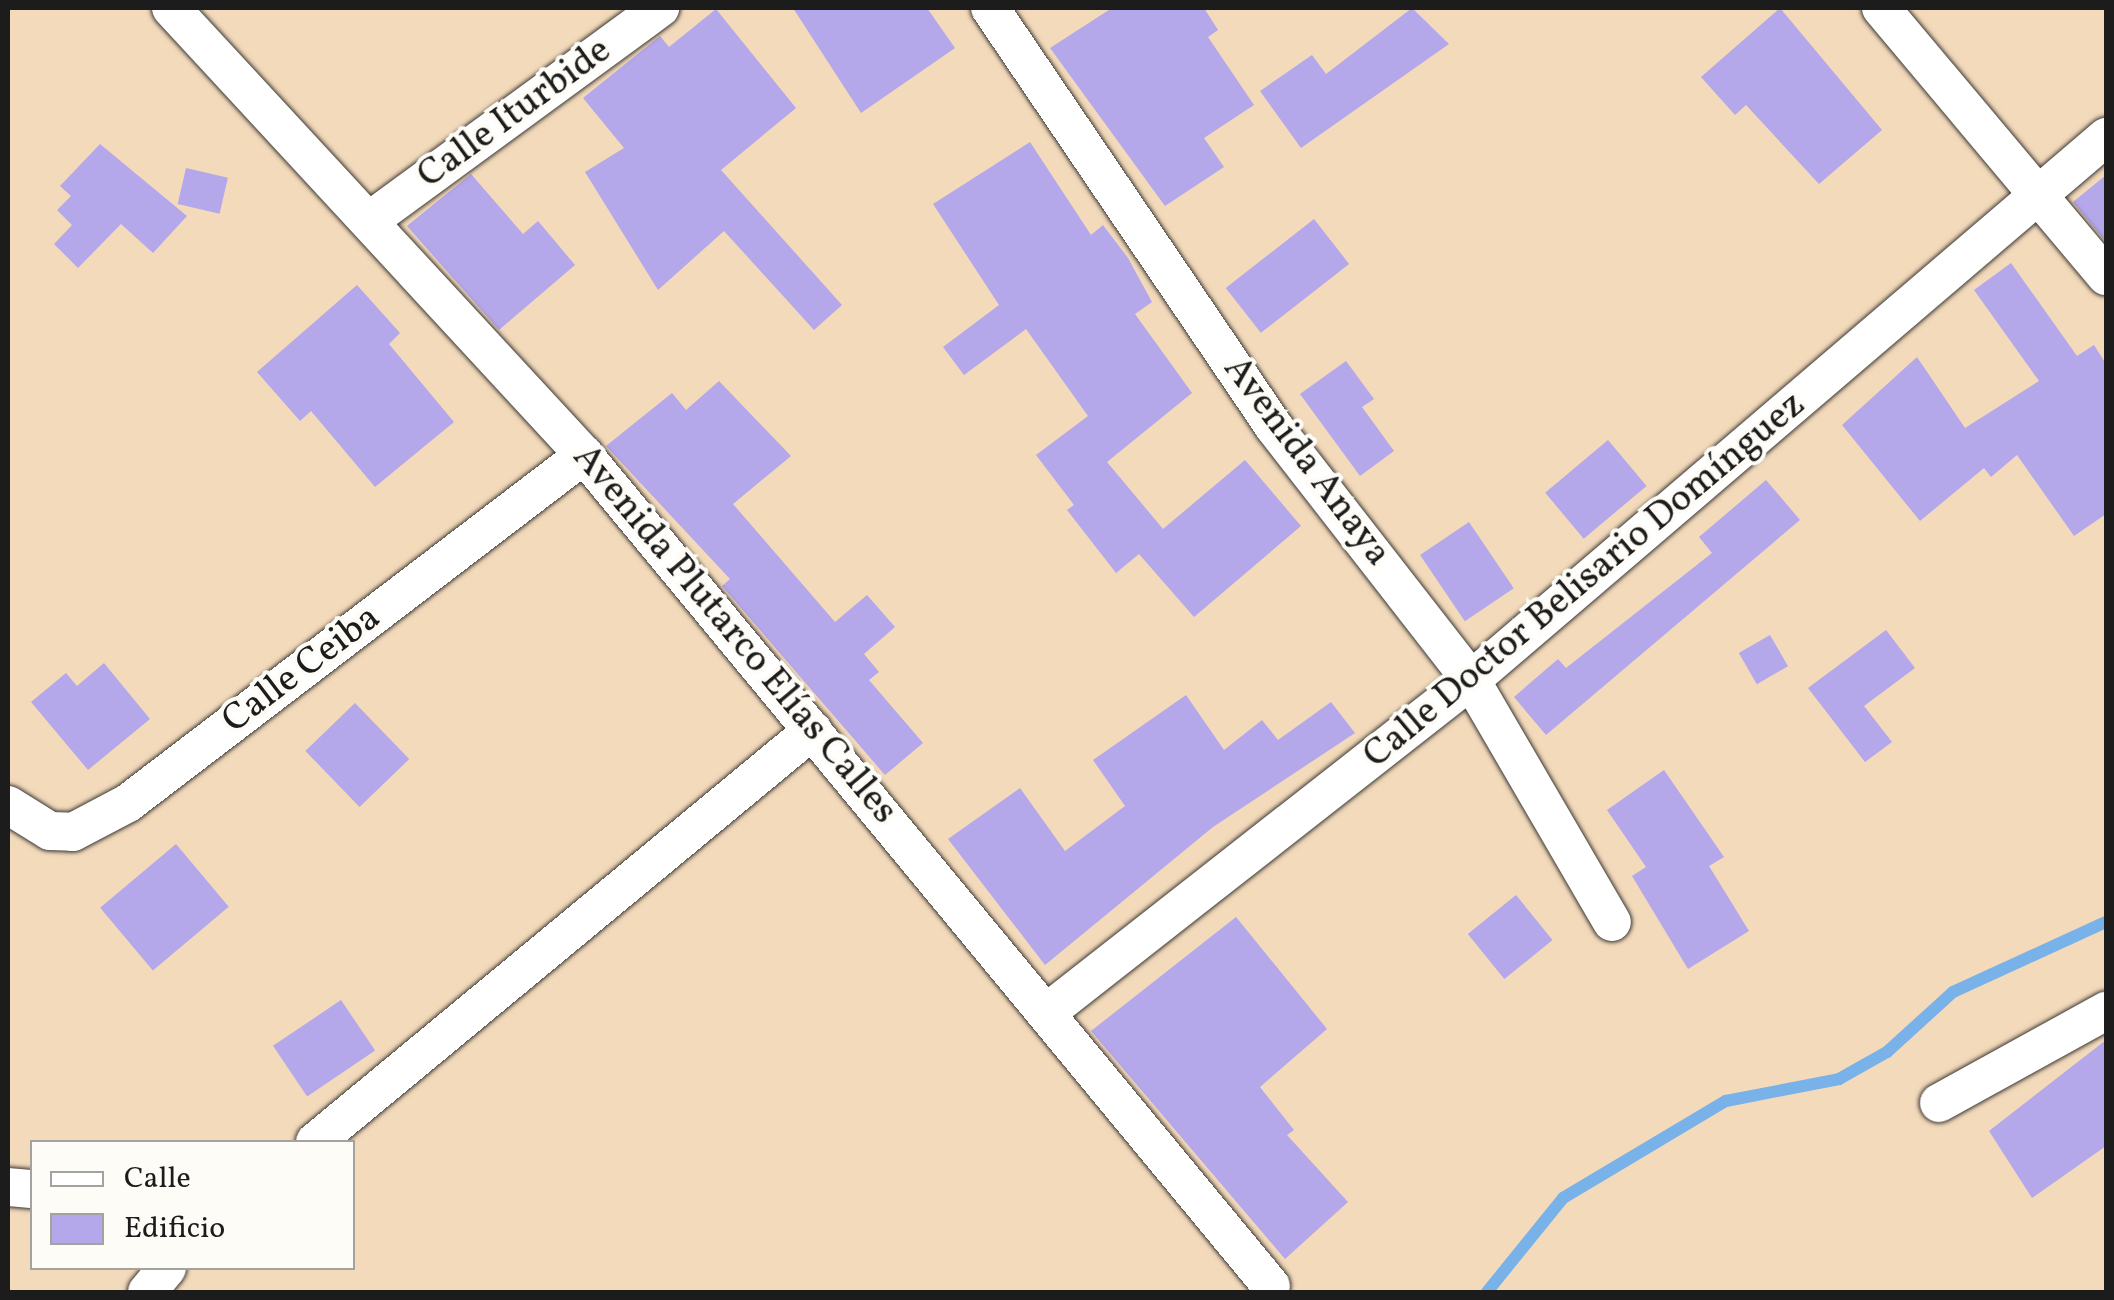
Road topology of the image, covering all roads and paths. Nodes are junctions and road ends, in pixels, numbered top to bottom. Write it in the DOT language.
graph roads {
  1 [pos="171,8"];
  2 [pos="660,8"];
  3 [pos="990,8"];
  4 [pos="1882,8"];
  5 [pos="2106,136"];
  6 [pos="2040,197"];
  7 [pos="369,220"];
  8 [pos="2106,276"];
  9 [pos="584,455"];
  10 [pos="1471,680"];
  11 [pos="813,730"];
  12 [pos="8,805"];
  13 [pos="1612,922"];
  14 [pos="1050,1010"];
  15 [pos="2106,1011"];
  16 [pos="1939,1103"];
  17 [pos="317,1140"];
  18 [pos="1271,1286"];
  1 -- 7 [label="street, Avenida Plutarco Elías Calles"];
  2 -- 7 [label="street, Calle Iturbide"];
  3 -- 10 [label="street, Avenida Anaya"];
  4 -- 6 [label="street"];
  5 -- 6 [label="street, Calle Doctor Belisario Domínguez"];
  6 -- 8 [label="street"];
  6 -- 10 [label="street, Calle Doctor Belisario Domínguez"];
  7 -- 9 [label="street, Avenida Plutarco Elías Calles"];
  9 -- 11 [label="street, Avenida Plutarco Elías Calles"];
  9 -- 12 [label="street, Calle Ceiba"];
  10 -- 13 [label="street, Avenida Anaya"];
  10 -- 14 [label="street, Calle Doctor Belisario Domínguez"];
  11 -- 14 [label="street, Avenida Plutarco Elías Calles"];
  11 -- 17 [label="street"];
  14 -- 18 [label="street, Avenida Plutarco Elías Calles"];
  15 -- 16 [label="street"];
}
